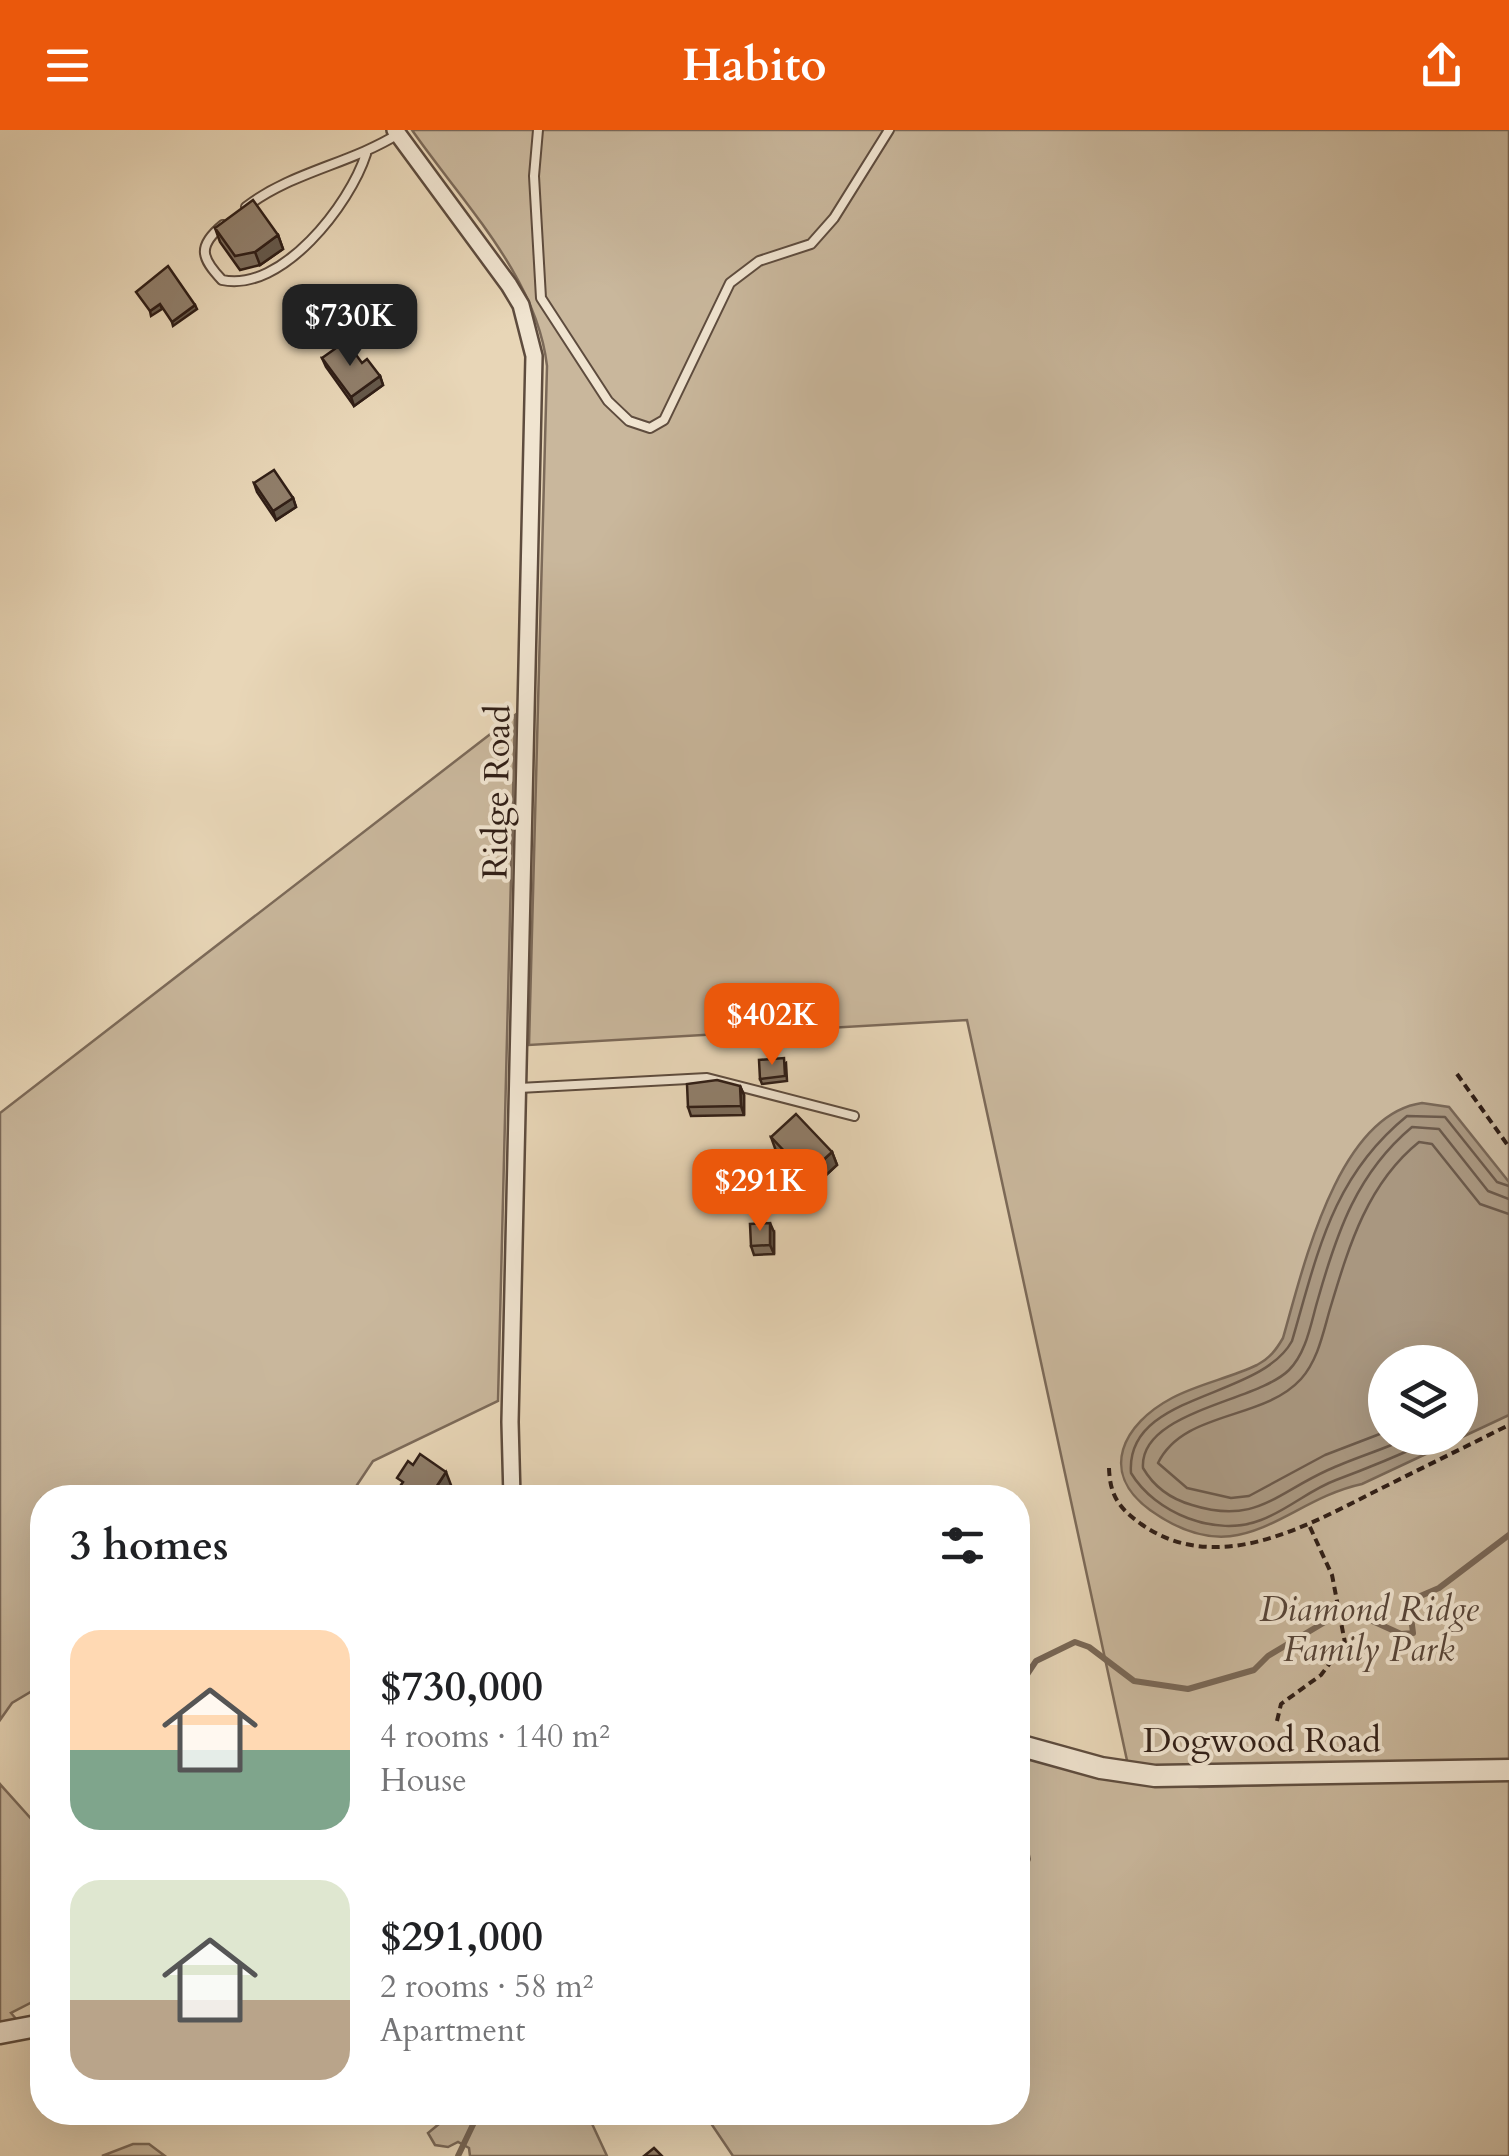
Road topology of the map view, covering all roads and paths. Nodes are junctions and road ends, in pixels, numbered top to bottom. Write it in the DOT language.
graph roads {
  1 [pos="538,130"];
  2 [pos="889,130"];
  3 [pos="397,132"];
  4 [pos="366,154"];
  5 [pos="1457,1074"];
  6 [pos="519,1088"];
  7 [pos="854,1116"];
  8 [pos="1509,1147"];
  9 [pos="1509,1426"];
  10 [pos="1109,1468"];
  11 [pos="512,1485"];
  12 [pos="1310,1527"];
  13 [pos="1277,1721"];
  14 [pos="1030,1748"];
  15 [pos="1509,1770"];
  16 [pos="30,2027"];
  17 [pos="0,2033"];
  1 -- 2 [label="lane"];
  3 -- 4 [label="lane"];
  3 -- 6 [label="street, Ridge Road"];
  4 -- 4 [label="lane"];
  5 -- 8 [label="path"];
  6 -- 7 [label="lane"];
  6 -- 11 [label="street, Ridge Road"];
  9 -- 12 [label="path"];
  10 -- 12 [label="path"];
  12 -- 13 [label="path"];
  14 -- 15 [label="street, Dogwood Road"];
  16 -- 17 [label="street"];
}
